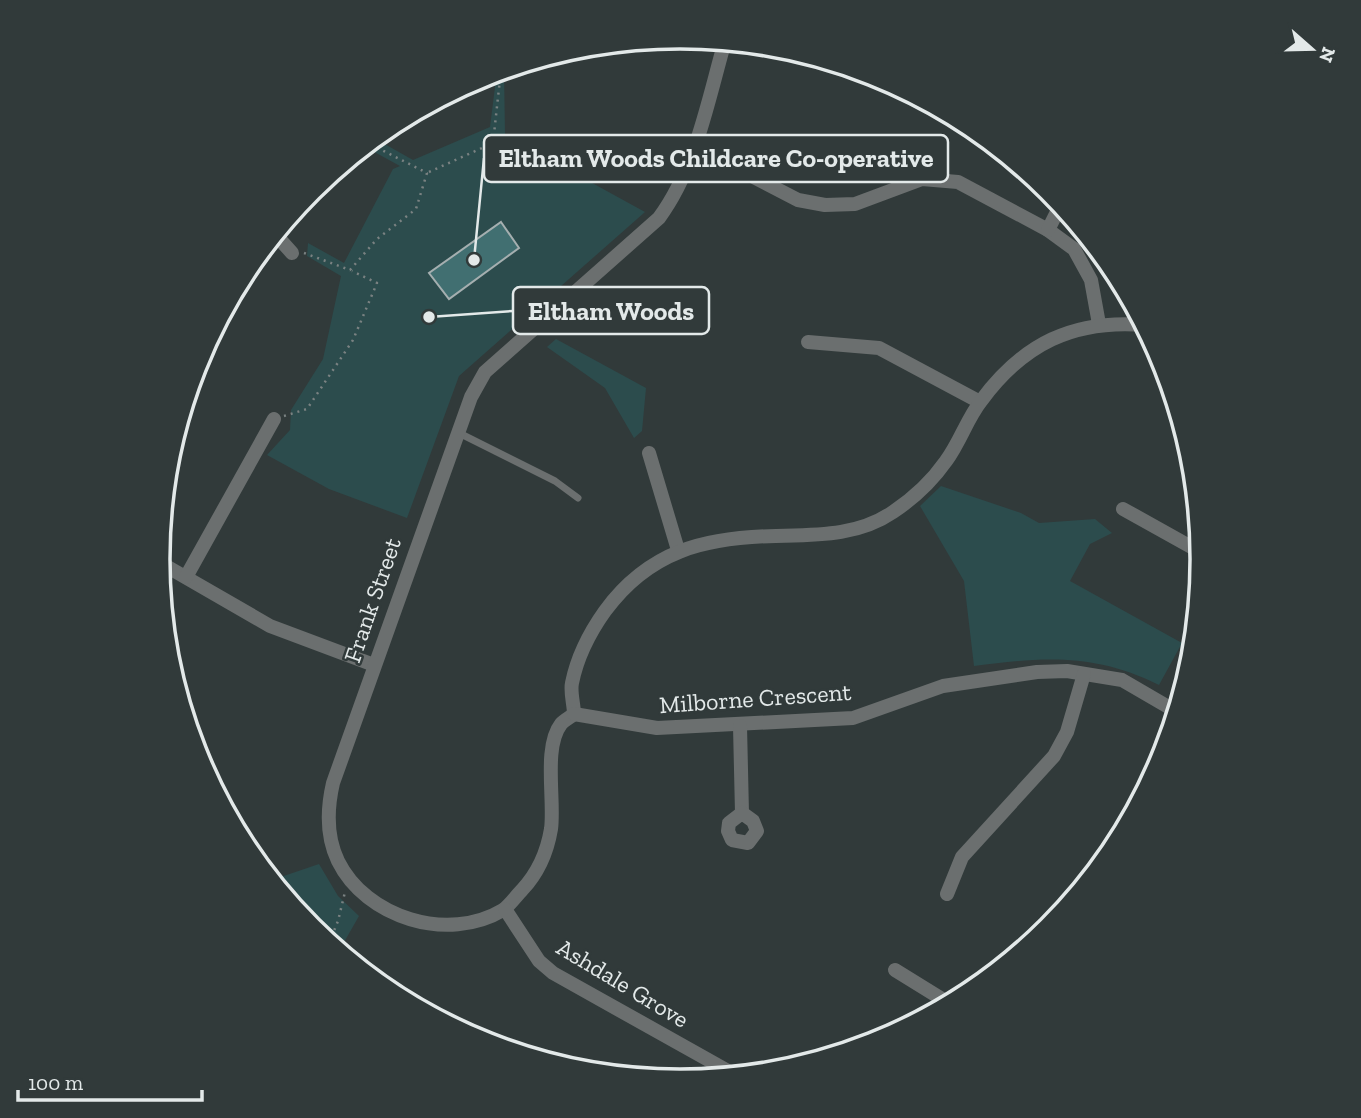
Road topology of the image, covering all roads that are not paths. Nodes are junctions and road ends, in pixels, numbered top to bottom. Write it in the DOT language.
graph roads {
  1 [pos="721,51"];
  2 [pos="694,146"];
  3 [pos="1056,214"];
  4 [pos="1048,230"];
  5 [pos="282,242"];
  6 [pos="292,253"];
  7 [pos="1099,324"];
  8 [pos="1133,325"];
  9 [pos="808,342"];
  10 [pos="980,402"];
  11 [pos="274,419"];
  12 [pos="457,432"];
  13 [pos="649,453"];
  14 [pos="578,498"];
  15 [pos="1123,509"];
  16 [pos="1190,546"];
  17 [pos="678,550"];
  18 [pos="171,568"];
  19 [pos="186,577"];
  20 [pos="373,664"];
  21 [pos="1084,674"];
  22 [pos="1168,707"];
  23 [pos="574,715"];
  24 [pos="740,726"];
  25 [pos="742,813"];
  26 [pos="947,894"];
  27 [pos="505,909"];
  28 [pos="895,970"];
  29 [pos="940,998"];
  30 [pos="721,1067"];
  1 -- 2 [label="street, Frank Street"];
  2 -- 4 [label="street"];
  2 -- 12 [label="street, Frank Street"];
  3 -- 4 [label="street"];
  4 -- 7 [label="street"];
  5 -- 6 [label="street"];
  7 -- 8 [label="street"];
  7 -- 10 [label="street"];
  9 -- 10 [label="street"];
  10 -- 17 [label="street"];
  11 -- 19 [label="street"];
  12 -- 14 [label="lane"];
  12 -- 20 [label="street, Frank Street"];
  13 -- 17 [label="street"];
  15 -- 16 [label="street"];
  17 -- 23 [label="street"];
  18 -- 19 [label="street"];
  19 -- 20 [label="street"];
  20 -- 27 [label="street, Frank Street"];
  21 -- 22 [label="street, Milborne Crescent"];
  21 -- 24 [label="street, Milborne Crescent"];
  21 -- 26 [label="street"];
  23 -- 24 [label="street, Milborne Crescent"];
  23 -- 27 [label="street, Frank Street"];
  24 -- 25 [label="street"];
  27 -- 30 [label="street, Ashdale Grove"];
  28 -- 29 [label="street"];
}
